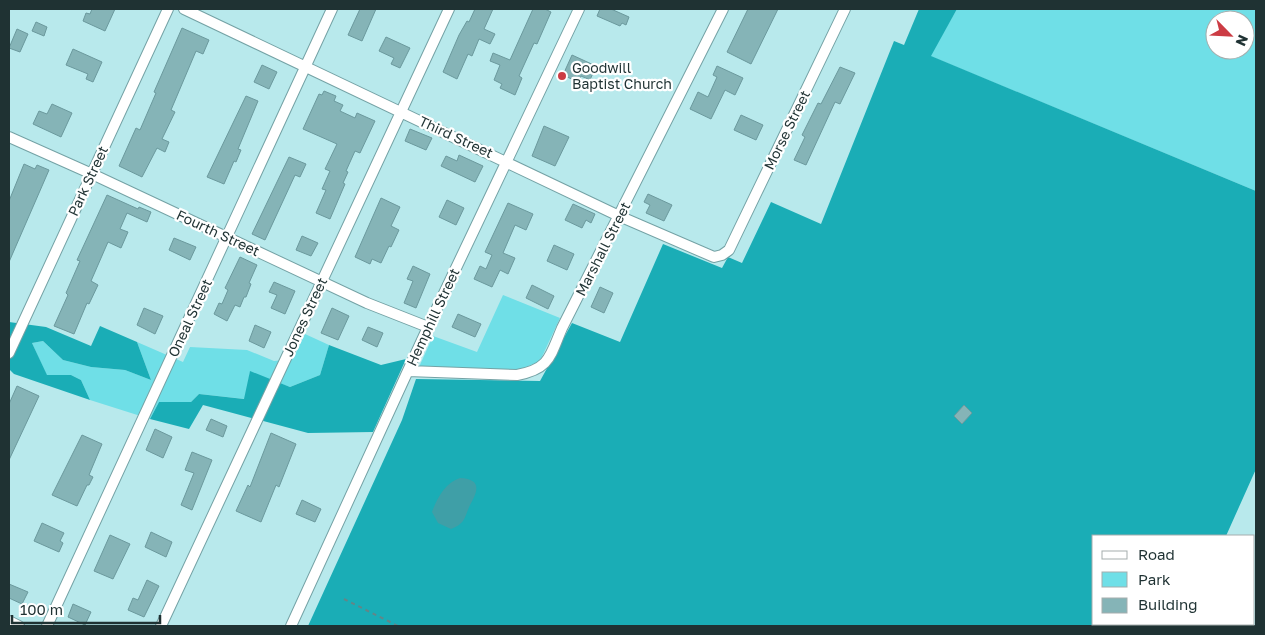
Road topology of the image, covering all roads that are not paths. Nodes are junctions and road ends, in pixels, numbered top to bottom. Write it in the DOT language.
graph roads {
  1 [pos="168,9"];
  2 [pos="184,9"];
  3 [pos="332,9"];
  4 [pos="449,9"];
  5 [pos="579,9"];
  6 [pos="723,9"];
  7 [pos="844,9"];
  8 [pos="305,67"];
  9 [pos="401,112"];
  10 [pos="9,137"];
  11 [pos="507,161"];
  12 [pos="92,174"];
  13 [pos="619,216"];
  14 [pos="227,238"];
  15 [pos="729,250"];
  16 [pos="322,281"];
  17 [pos="428,327"];
  18 [pos="9,353"];
  19 [pos="408,371"];
  20 [pos="9,621"];
  21 [pos="19,626"];
  22 [pos="47,626"];
  23 [pos="162,626"];
  24 [pos="291,626"];
  1 -- 12 [label="street, Park Street"];
  2 -- 8 [label="street, Third Street"];
  3 -- 8 [label="street, Oneal Street"];
  4 -- 9 [label="street, Jones Street"];
  5 -- 11 [label="street, Hemphill Street"];
  6 -- 13 [label="street, Marshall Street"];
  7 -- 15 [label="street, Morse Street"];
  8 -- 9 [label="street, Third Street"];
  8 -- 14 [label="street, Oneal Street"];
  9 -- 11 [label="street, Third Street"];
  9 -- 16 [label="street, Jones Street"];
  10 -- 12 [label="street, Fourth Street"];
  11 -- 13 [label="street, Third Street"];
  11 -- 17 [label="street, Hemphill Street"];
  12 -- 14 [label="street, Fourth Street"];
  12 -- 18 [label="street, Park Street"];
  13 -- 15 [label="street, Third Street"];
  13 -- 19 [label="street, Marshall Street"];
  14 -- 16 [label="street, Fourth Street"];
  14 -- 22 [label="street, Oneal Street"];
  16 -- 17 [label="street, Fourth Street"];
  16 -- 23 [label="street, Jones Street"];
  17 -- 19 [label="street, Hemphill Street"];
  19 -- 24 [label="street, Hemphill Street"];
  20 -- 21 [label="street"];
}
